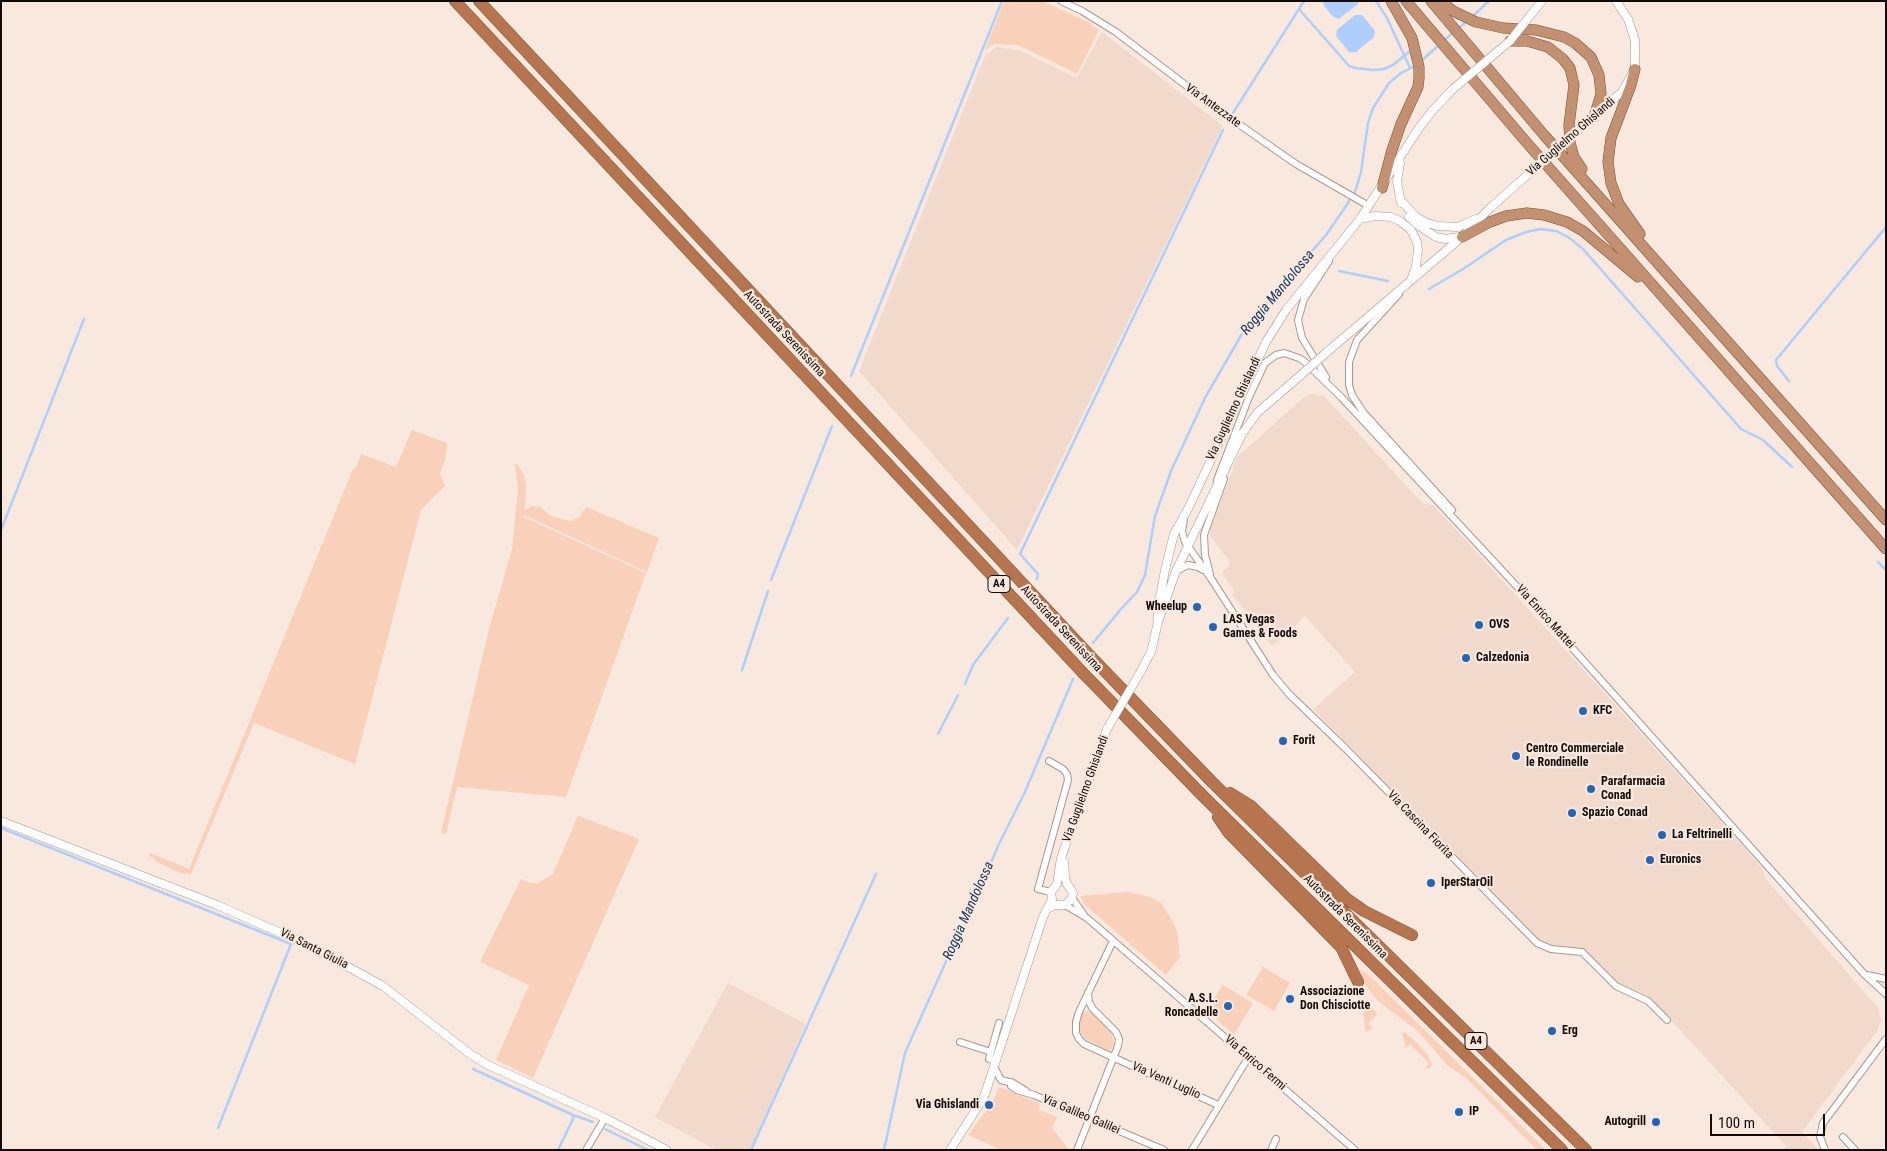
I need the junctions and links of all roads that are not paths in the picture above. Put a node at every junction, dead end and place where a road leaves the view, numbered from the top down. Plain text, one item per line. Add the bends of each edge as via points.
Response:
1 (455, 1) edge
2 (479, 1) edge
3 (1060, 1) edge
4 (1391, 1) edge
5 (1406, 1) edge
6 (1430, 1) edge
7 (1441, 1) edge
8 (1542, 1) edge
9 (1616, 1) edge
10 (1510, 41) junction
11 (1635, 69) junction
12 (1594, 117) junction
13 (1405, 150) junction
14 (1382, 188) junction
15 (1600, 197) junction
16 (1400, 199) junction
17 (1369, 206) junction
18 (1491, 207) junction
19 (1360, 219) junction
20 (1462, 237) junction
21 (1337, 247) junction
22 (1408, 284) junction
23 (1680, 287) junction
24 (1666, 300) junction
25 (1341, 397) junction
26 (1236, 445) junction
27 (1216, 486) junction
28 (1188, 509) junction
29 (1886, 520) edge
30 (1182, 531) junction
31 (1194, 533) junction
32 (1189, 548) junction
33 (1886, 548) edge
34 (1176, 571) junction
35 (1212, 580) junction
36 (1523, 593) junction
37 (1158, 622) junction
38 (1049, 761) dead end
39 (1212, 782) junction
40 (1202, 795) junction
41 (1, 822) edge
42 (1065, 847) junction
43 (1057, 884) junction
44 (1067, 884) junction
45 (1052, 895) junction
46 (1072, 898) junction
47 (1062, 905) junction
48 (1046, 910) junction
49 (1087, 918) junction
50 (1412, 935) dead end
51 (1113, 941) junction
52 (1865, 975) junction
53 (1886, 979) edge
54 (1358, 982) dead end
55 (1088, 992) junction
56 (1886, 994) edge
57 (1093, 1009) junction
58 (1079, 1012) junction
59 (1667, 1020) dead end
60 (999, 1023) dead end
61 (1886, 1039) edge
62 (960, 1042) dead end
63 (991, 1052) junction
64 (1113, 1057) junction
65 (1248, 1058) junction
66 (995, 1064) junction
67 (1218, 1104) junction
68 (605, 1118) junction
69 (1090, 1118) junction
70 (1843, 1137) dead end
71 (1276, 1139) dead end
72 (1153, 1148) edge
73 (586, 1150) edge
74 (667, 1150) edge
75 (950, 1150) edge
76 (1077, 1150) edge
77 (1164, 1150) edge
78 (1192, 1150) edge
79 (1271, 1150) edge
80 (1355, 1150) edge
81 (1562, 1150) edge
82 (1586, 1150) edge
83 (1825, 1150) edge
84 (1854, 1150) edge

1 - 40 highway, Autostrada Serenissima / A4 via 1071,660
2 - 39 highway, Autostrada Serenissima / A4 via 1088,654
3 - 17 street, Via Antezzate via 1116,32 1296,164
4 - 14 highway via 1412,38 1419,68 1418,87 1401,124
5 - 24 highway
6 - 15 highway
7 - 12 highway via 1476,22 1536,30 1575,43 1591,57 1599,75 1601,94
8 - 10 street, Via Guglielmo Ghislandi, bridge
9 - 11 street, Via Guglielmo Ghislandi via 1628,19 1635,40
10 - 13 street, Via Guglielmo Ghislandi, bridge via 1453,89 1433,110
10 - 15 highway via 1527,40 1548,47 1570,68 1574,85 1570,143 1574,157
11 - 12 street, Via Guglielmo Ghislandi via 1622,92
11 - 23 highway via 1611,138 1608,162 1611,183 1619,204
12 - 18 street, Via Guglielmo Ghislandi, bridge
13 - 14 street, Via Guglielmo Ghislandi
13 - 16 street, Via Guglielmo Ghislandi via 1398,171
14 - 17 street, Via Guglielmo Ghislandi
15 - 23 highway
16 - 18 street, Via Guglielmo Ghislandi via 1426,224 1448,228 1468,224
16 - 20 street, Via Guglielmo Ghislandi via 1411,220 1428,233 1445,239
17 - 19 street, Via Guglielmo Ghislandi
18 - 20 street, Via Guglielmo Ghislandi
19 - 21 street, Via Guglielmo Ghislandi
19 - 22 street via 1375,216 1392,218 1411,230 1418,250 1416,266
20 - 22 street, Via Guglielmo Ghislandi
20 - 24 highway via 1506,216 1534,213 1555,218 1583,231
21 - 25 street via 1304,300 1298,320 1299,332 1308,350
21 - 28 street, Via Guglielmo Ghislandi via 1286,310 1266,342
22 - 26 street, Via Guglielmo Ghislandi, bridge via 1257,413
22 - 36 street via 1356,340 1348,370 1352,395 1363,412
23 - 29 highway
24 - 33 highway
25 - 27 street via 1299,358 1284,354 1269,359 1249,397
25 - 36 street, Via Enrico Mattei
26 - 27 street, Via Guglielmo Ghislandi
26 - 35 street via 1204,535 1205,555
27 - 31 street, Via Guglielmo Ghislandi
28 - 30 street
28 - 37 street, Via Guglielmo Ghislandi via 1178,523 1169,551
30 - 31 street
30 - 32 street
31 - 32 street, Via Guglielmo Ghislandi
32 - 34 street, Via Guglielmo Ghislandi
32 - 35 street
34 - 35 street via 1191,565
34 - 37 street, Via Guglielmo Ghislandi
35 - 59 street, Via Cascina Fiorita via 1268,668 1289,694 1533,939 1551,949 1582,952 1610,982 1648,1001
36 - 52 street, Via Enrico Mattei
37 - 42 street, Via Guglielmo Ghislandi, bridge via 1151,652 1107,729
38 - 45 street, Via Guglielmo Ghislandi via 1063,769 1068,780 1038,889
39 - 50 highway via 1251,806 1347,899
39 - 82 highway, Autostrada Serenissima / A4
40 - 54 highway via 1229,833 1341,947
40 - 81 highway, Autostrada Serenissima / A4
41 - 68 street, Via Santa Giulia via 217,905 308,944 383,986 482,1062
42 - 43 street, Via Guglielmo Ghislandi
42 - 44 street, Via Guglielmo Ghislandi
43 - 44 street
43 - 45 street, Via Guglielmo Ghislandi
44 - 46 street, Via Guglielmo Ghislandi via 1073,892
45 - 47 street, Via Guglielmo Ghislandi
45 - 48 street, Via Guglielmo Ghislandi
46 - 47 street
46 - 49 street, Via Enrico Fermi
47 - 48 street
47 - 49 street, Via Enrico Fermi
48 - 66 street, Via Guglielmo Ghislandi
49 - 51 street, Via Enrico Fermi
51 - 55 street
51 - 65 street, Via Enrico Fermi
52 - 53 street
52 - 56 street, Via Enrico Mattei
55 - 57 street
55 - 58 street
57 - 58 street
57 - 64 street via 1119,1039
58 - 64 street, Via Venti Luglio via 1076,1022 1079,1039
60 - 63 street
61 - 83 street via 1823,1123 1820,1137
62 - 63 street
63 - 66 street via 988,1059
64 - 67 street, Via Venti Luglio
64 - 69 street
65 - 67 street
65 - 80 street, Via Enrico Fermi
66 - 69 street, Via Galileo Galilei via 1001,1080 1011,1082 1014,1088
66 - 75 street, Via Guglielmo Ghislandi via 984,1097
67 - 78 street
68 - 73 street
68 - 74 street, Via Santa Giulia
69 - 72 street, Via Galileo Galilei
69 - 76 street
70 - 84 street
71 - 79 street
72 - 77 street, Via Galileo Galilei

